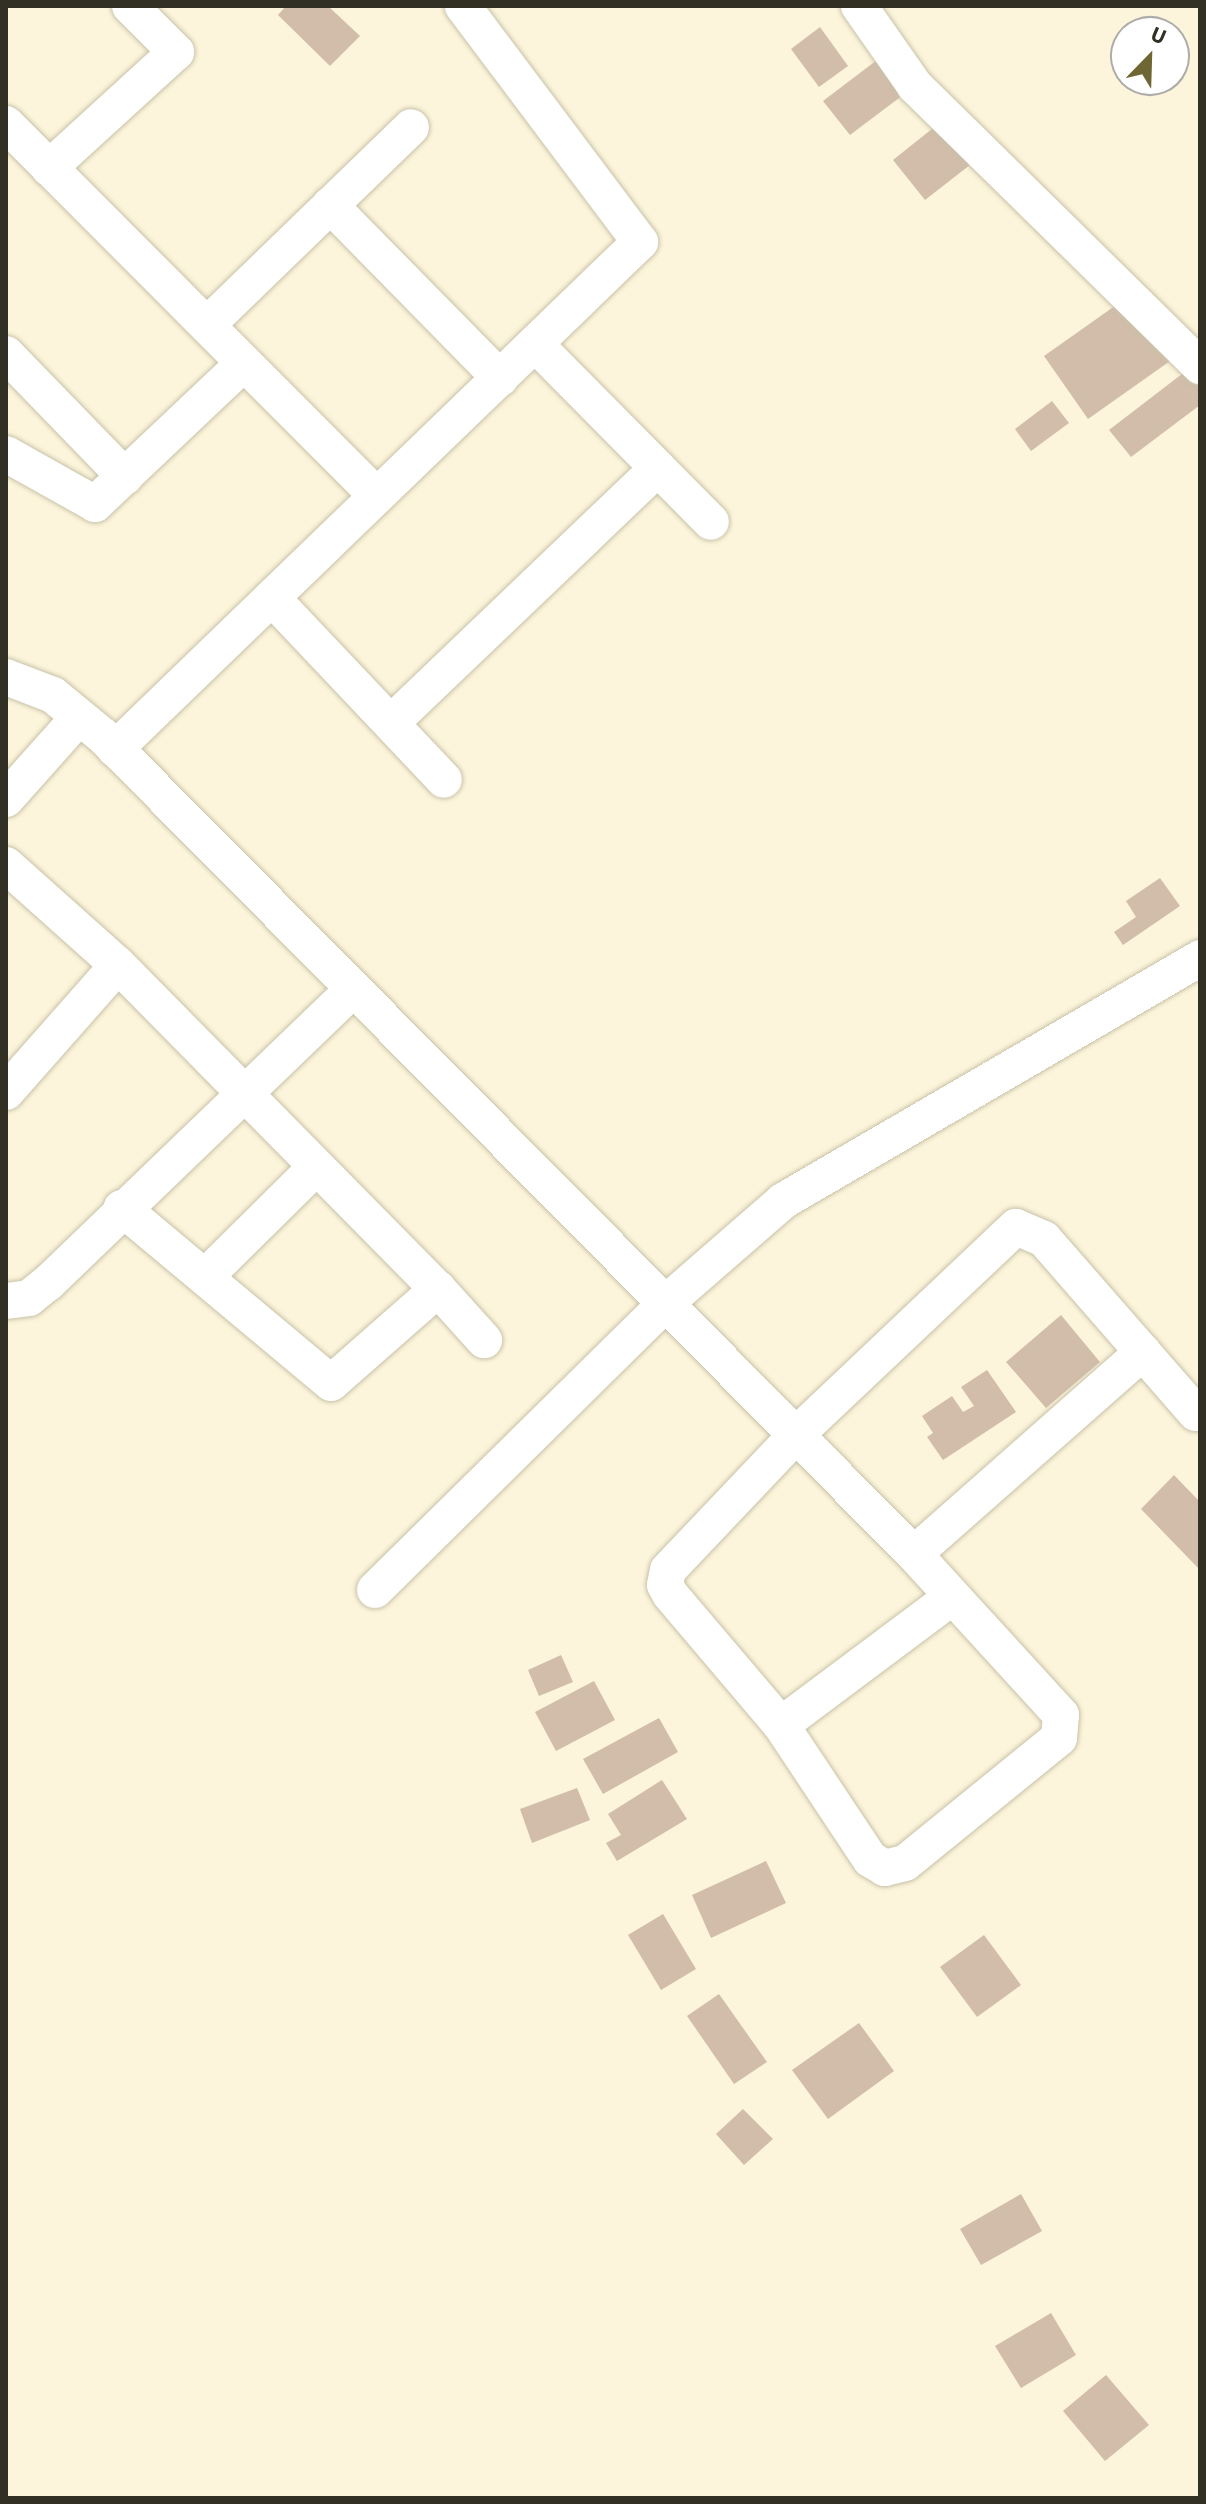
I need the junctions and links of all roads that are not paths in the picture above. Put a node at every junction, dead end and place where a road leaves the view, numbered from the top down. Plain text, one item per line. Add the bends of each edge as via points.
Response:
1 (130, 6) edge
2 (463, 6) edge
3 (859, 6) edge
4 (411, 127) dead end
5 (23, 152) edge
6 (330, 205) junction
7 (207, 325) junction
8 (535, 344) junction
9 (6, 354) edge
10 (244, 363) junction
11 (1200, 366) edge
12 (500, 378) junction
13 (6, 454) edge
14 (658, 468) junction
15 (125, 477) junction
16 (377, 496) junction
17 (711, 522) dead end
18 (272, 598) junction
19 (6, 677) edge
20 (79, 717) junction
21 (391, 723) junction
22 (115, 749) junction
23 (444, 780) dead end
24 (6, 799) edge
25 (6, 865) edge
26 (1200, 958) edge
27 (118, 965) junction
28 (353, 989) junction
29 (243, 1090) junction
30 (6, 1092) edge
31 (314, 1169) junction
32 (122, 1208) junction
33 (205, 1277) junction
34 (438, 1289) junction
35 (6, 1301) edge
36 (667, 1302) junction
37 (484, 1340) dead end
38 (1143, 1352) junction
39 (1196, 1413) dead end
40 (798, 1433) junction
41 (914, 1554) junction
42 (375, 1590) dead end
43 (952, 1597) junction
44 (781, 1725) junction

1 - 5 street via 176,52
2 - 8 street via 640,242
3 - 11 street via 915,86
4 - 6 street
5 - 7 street
6 - 7 street
6 - 12 street
7 - 10 street
8 - 12 street
8 - 14 street
9 - 15 street
10 - 15 street
10 - 16 street
12 - 16 street
13 - 15 street via 95,504
14 - 17 street
14 - 21 street
16 - 18 street
18 - 21 street
18 - 22 street
19 - 20 street via 53,695
20 - 22 street
20 - 24 street
21 - 23 street
22 - 28 street
25 - 27 street
26 - 36 street via 813,1180
27 - 29 street
27 - 30 street
28 - 29 street
28 - 36 street
29 - 31 street
29 - 32 street
31 - 33 street
31 - 34 street
32 - 33 street
32 - 35 street via 29,1298
33 - 34 street via 331,1383
34 - 37 street
36 - 40 street
36 - 42 street
38 - 39 street
38 - 40 street via 1044,1239 1016,1227
38 - 41 street
40 - 41 street
40 - 44 street via 671,1566 665,1585
41 - 43 street
43 - 44 street
43 - 44 street via 1061,1715 1062,1731 905,1863 885,1868 870,1859

